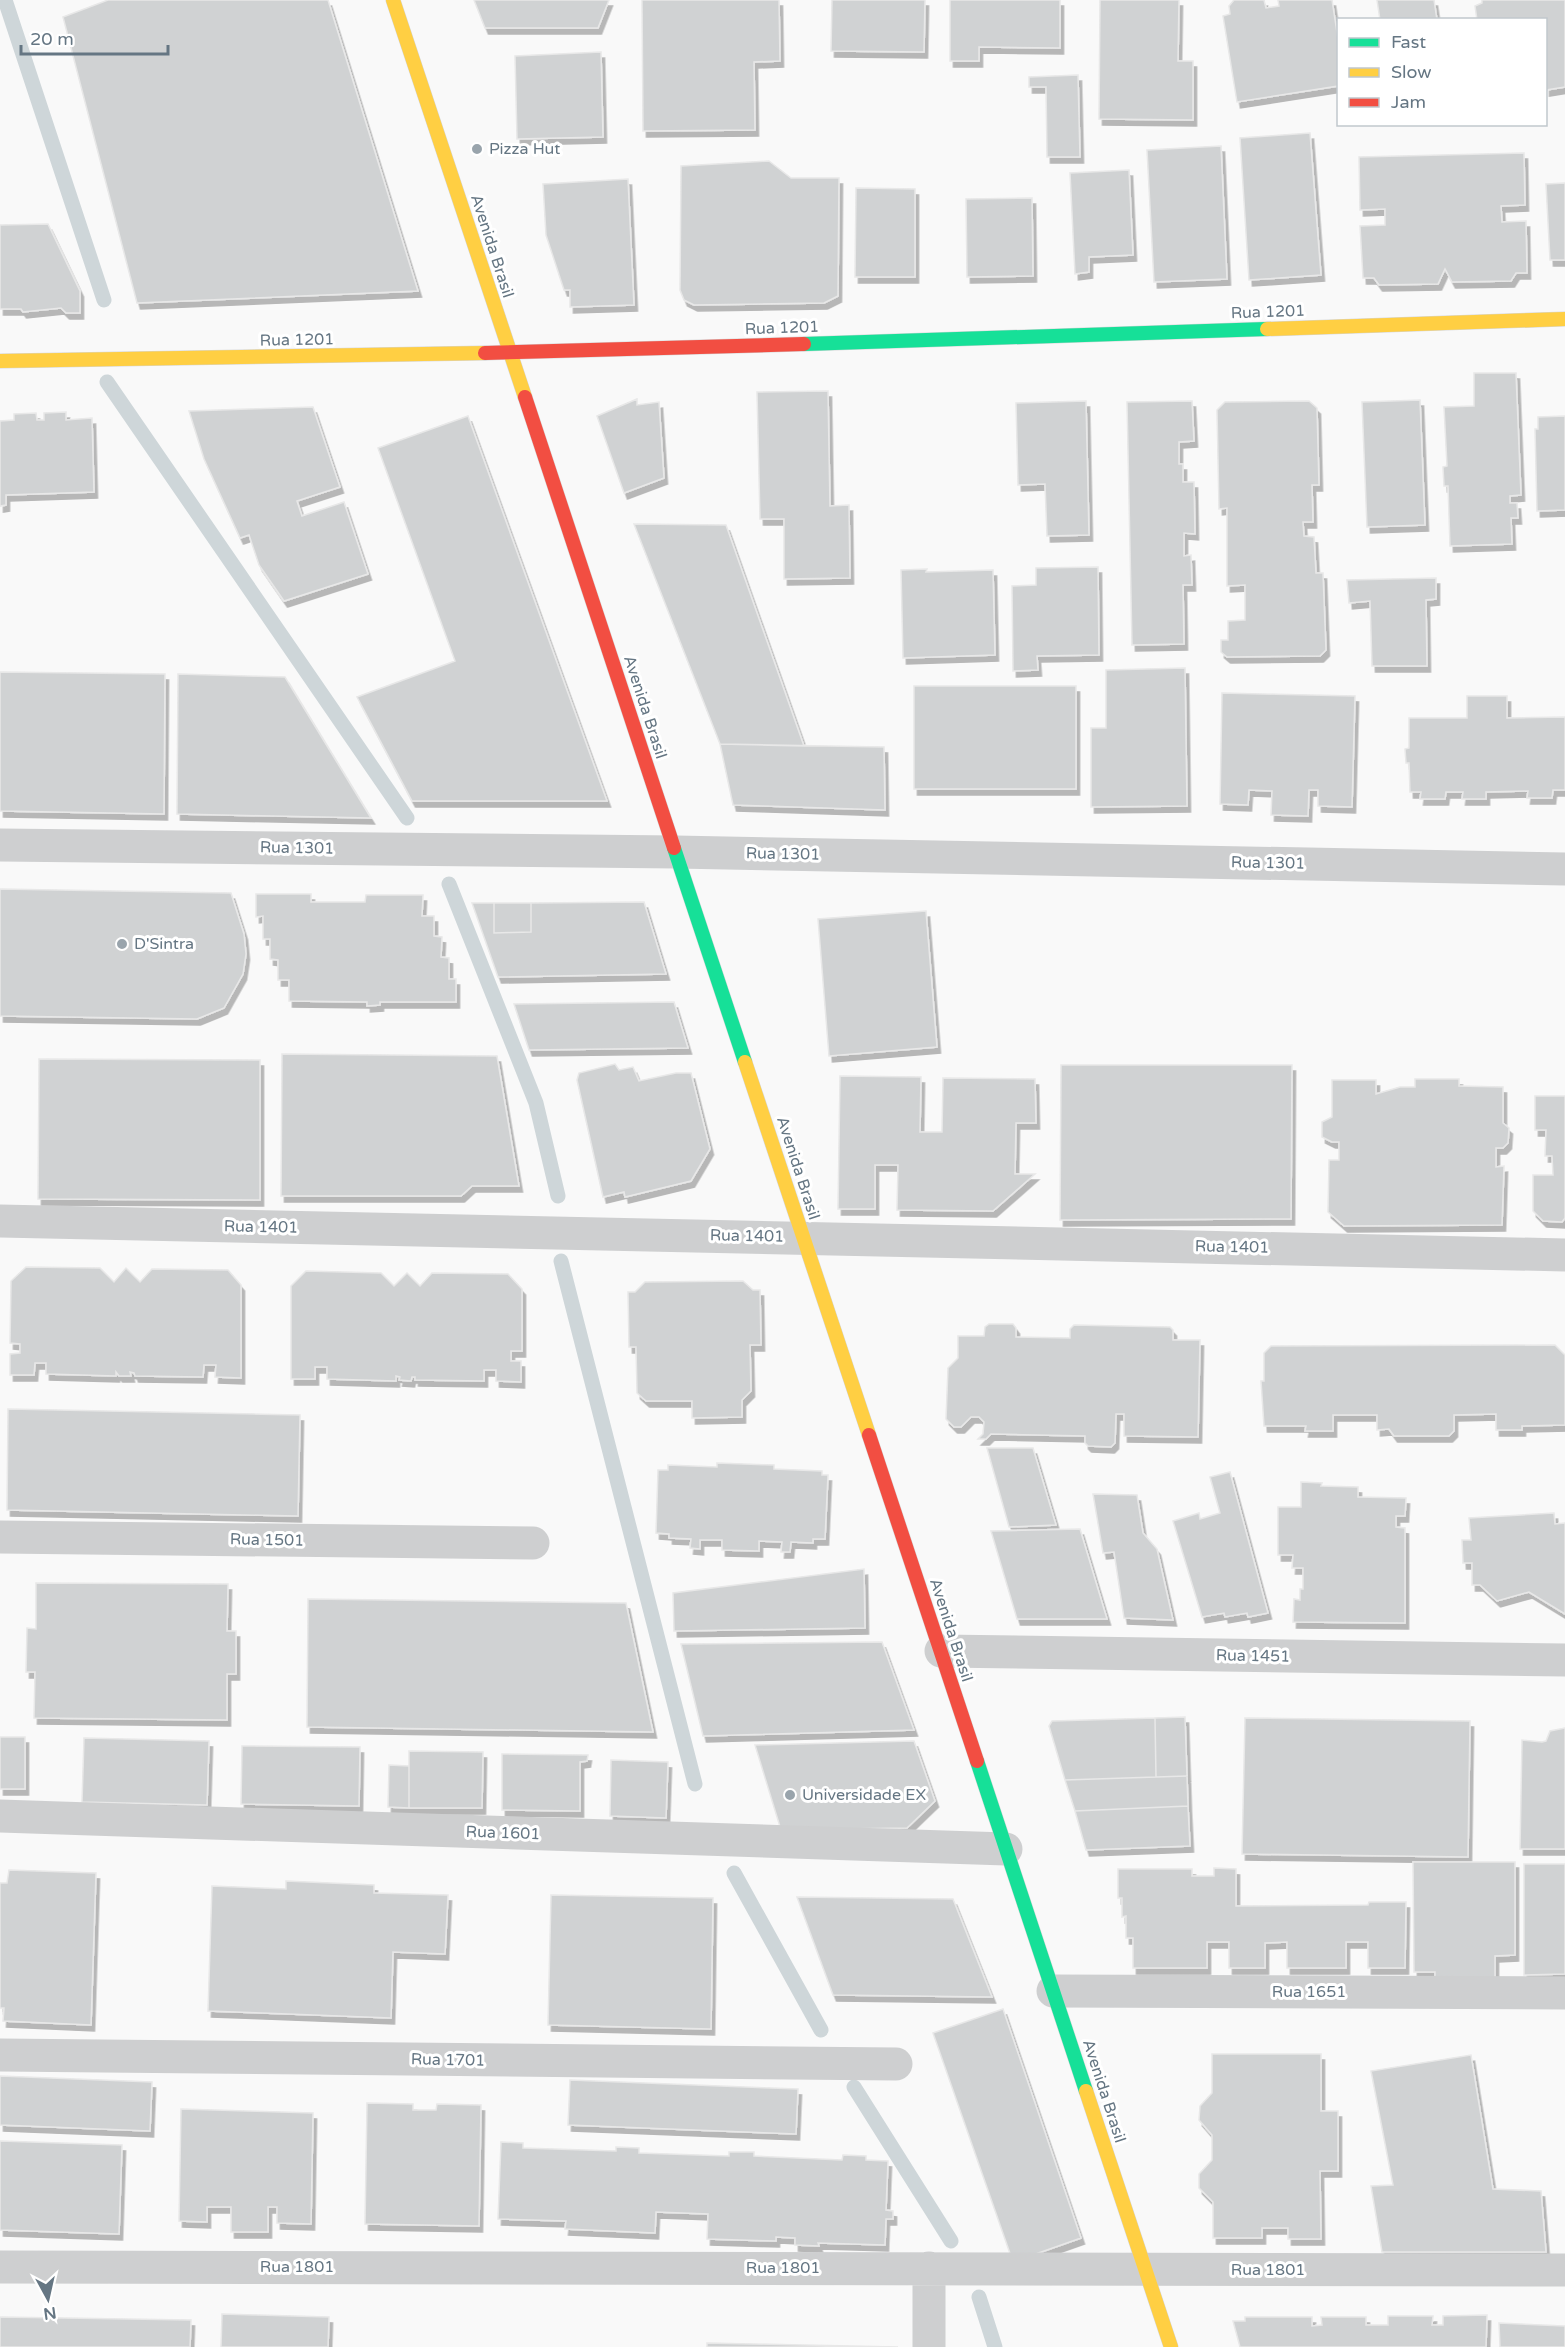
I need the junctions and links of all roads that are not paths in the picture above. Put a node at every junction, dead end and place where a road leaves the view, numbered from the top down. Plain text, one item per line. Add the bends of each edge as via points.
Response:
1 (393, 0) edge
2 (1565, 319) edge
3 (510, 353) junction
4 (0, 361) edge
5 (0, 845) edge
6 (676, 852) junction
7 (1565, 869) edge
8 (0, 1221) edge
9 (804, 1238) junction
10 (1565, 1255) edge
11 (0, 1537) edge
12 (533, 1543) dead end
13 (941, 1652) junction
14 (1565, 1660) edge
15 (0, 1816) edge
16 (1006, 1849) junction
17 (1053, 1991) junction
18 (1565, 1993) edge
19 (0, 2055) edge
20 (896, 2064) dead end
21 (0, 2267) edge
22 (929, 2268) junction
23 (1146, 2270) junction
24 (1565, 2270) edge
25 (929, 2347) edge
26 (1171, 2347) edge

1 - 3 main road, Avenida Brasil
2 - 3 main road, Rua 1201
3 - 4 main road, Rua 1201
3 - 6 main road, Avenida Brasil
5 - 6 street, Rua 1301
6 - 7 street, Rua 1301
6 - 9 main road, Avenida Brasil
8 - 9 street, Rua 1401
9 - 10 street, Rua 1401
9 - 13 main road, Avenida Brasil
11 - 12 street, Rua 1501
13 - 14 street, Rua 1451
13 - 16 main road, Avenida Brasil
15 - 16 street, Rua 1601
16 - 17 main road, Avenida Brasil
17 - 18 street, Rua 1651
17 - 23 main road, Avenida Brasil
19 - 20 street, Rua 1701
21 - 22 street, Rua 1801
22 - 23 street, Rua 1801
22 - 25 street
23 - 24 street, Rua 1801
23 - 26 main road, Avenida Brasil

